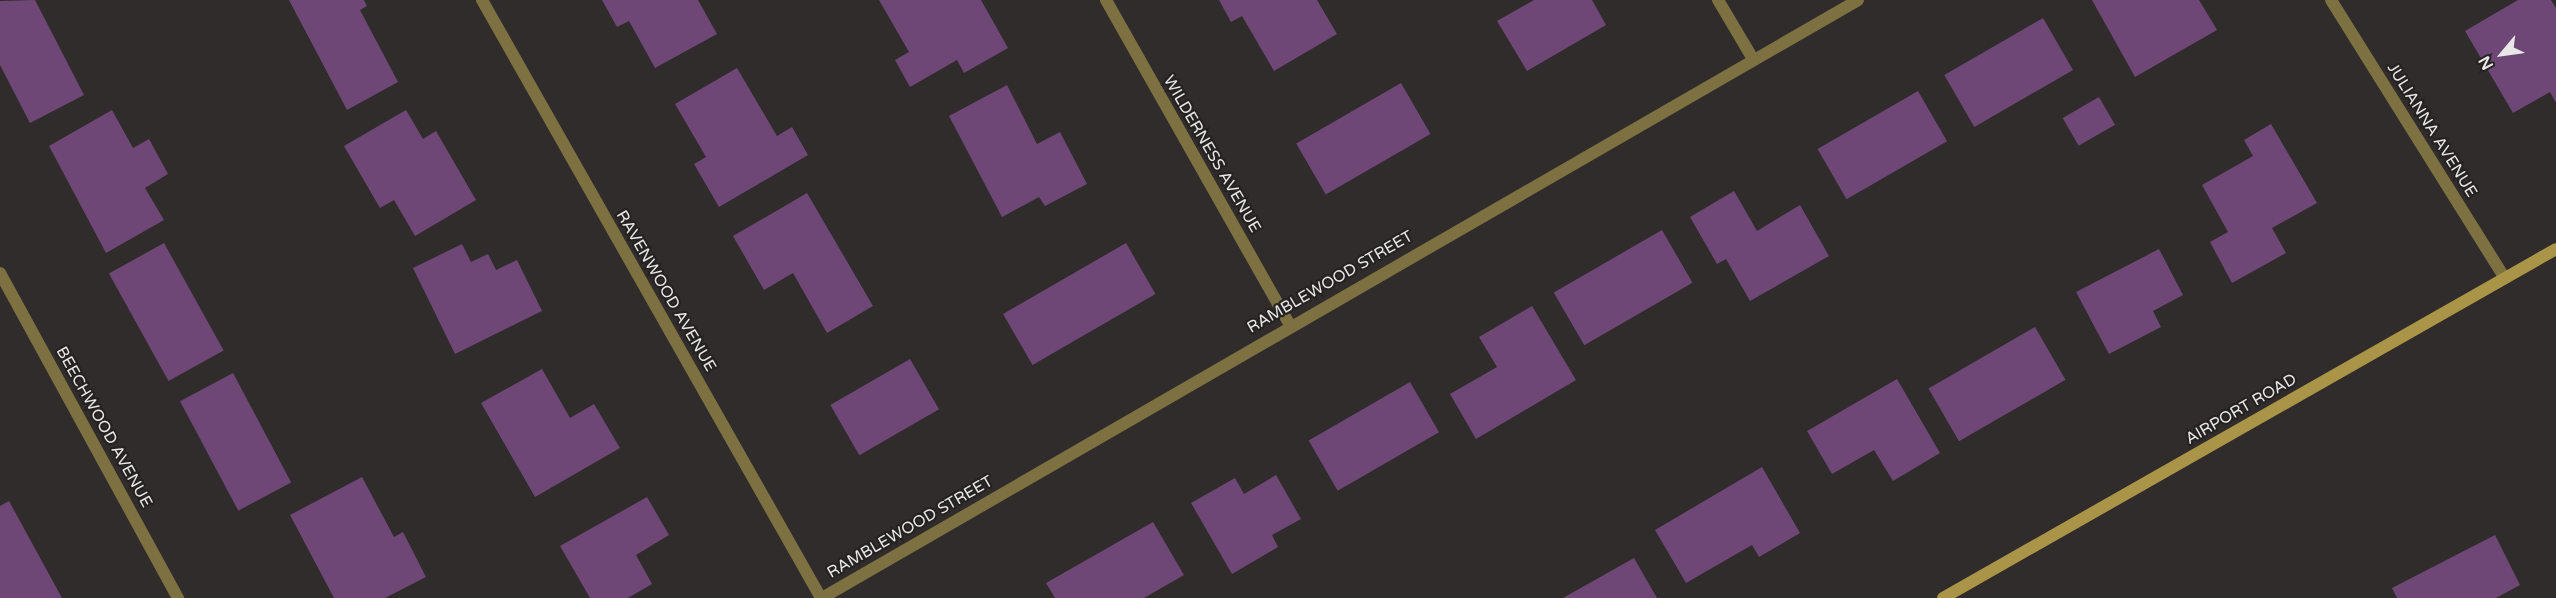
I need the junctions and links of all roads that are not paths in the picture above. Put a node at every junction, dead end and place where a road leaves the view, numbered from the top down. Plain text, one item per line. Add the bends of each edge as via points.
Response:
1 (482, 0) edge
2 (1106, 0) edge
3 (1718, 0) edge
4 (1858, 0) edge
5 (2331, 0) edge
6 (1753, 59) junction
7 (2556, 249) edge
8 (0, 273) edge
9 (2505, 278) junction
10 (1289, 323) junction
11 (178, 598) edge
12 (822, 598) edge
13 (1943, 598) edge

1 - 12 street, RAVENWOOD AVENUE
2 - 10 street, WILDERNESS AVENUE
3 - 6 street
4 - 6 street, RAMBLEWOOD STREET
5 - 9 street, JULIANNA AVENUE
6 - 10 street, RAMBLEWOOD STREET
7 - 9 main road, AIRPORT ROAD
8 - 11 street, BEECHWOOD AVENUE
9 - 13 main road, AIRPORT ROAD
10 - 12 street, RAMBLEWOOD STREET

